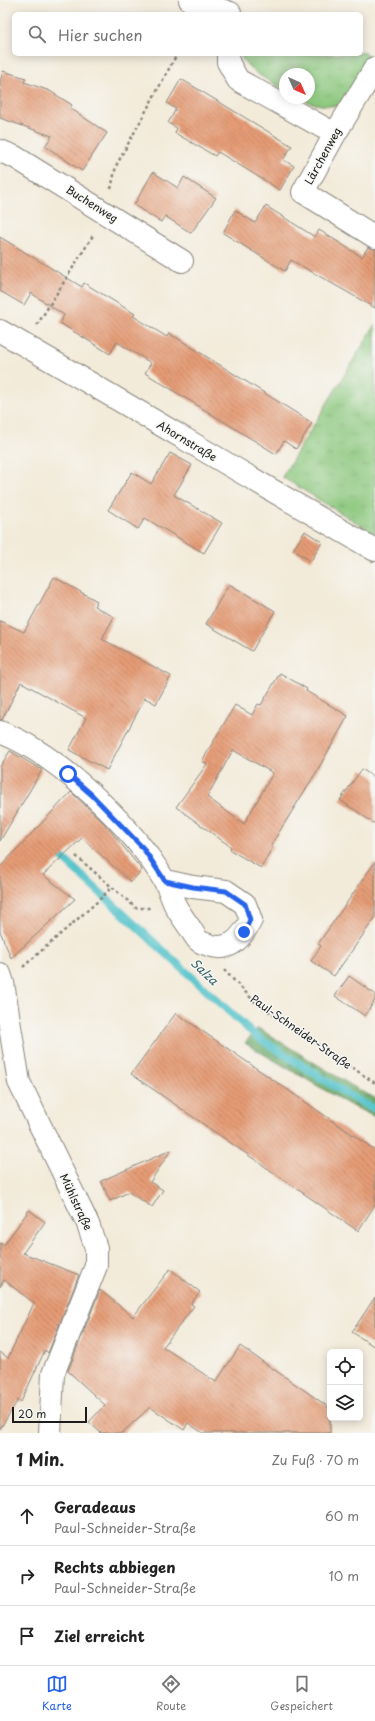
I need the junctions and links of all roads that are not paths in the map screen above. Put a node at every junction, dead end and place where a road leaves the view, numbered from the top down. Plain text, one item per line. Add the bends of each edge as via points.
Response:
1 (190, 0) edge
2 (230, 9) edge
3 (228, 56) edge
4 (375, 68) edge
5 (335, 134) junction
6 (0, 151) edge
7 (375, 237) edge
8 (182, 261) dead end
9 (0, 331) edge
10 (375, 550) edge
11 (0, 732) edge
12 (165, 881) junction
13 (2, 979) edge
14 (6, 1047) edge
15 (50, 1433) edge

1 - 2 street
3 - 5 street via 228,62 238,80
4 - 5 street, Lärchenweg
5 - 7 street, Lärchenweg via 303,192
6 - 8 street, Buchenweg via 22,161
9 - 10 street, Ahornstraße
11 - 12 street via 12,736 45,756 92,795 143,848
12 - 12 street via 226,891 245,904 250,920 244,932 232,945 215,947 199,941 176,907
13 - 14 street, Mühlstraße
14 - 15 street, Mühlstraße via 19,1082 88,1224 96,1248 96,1266 53,1374

